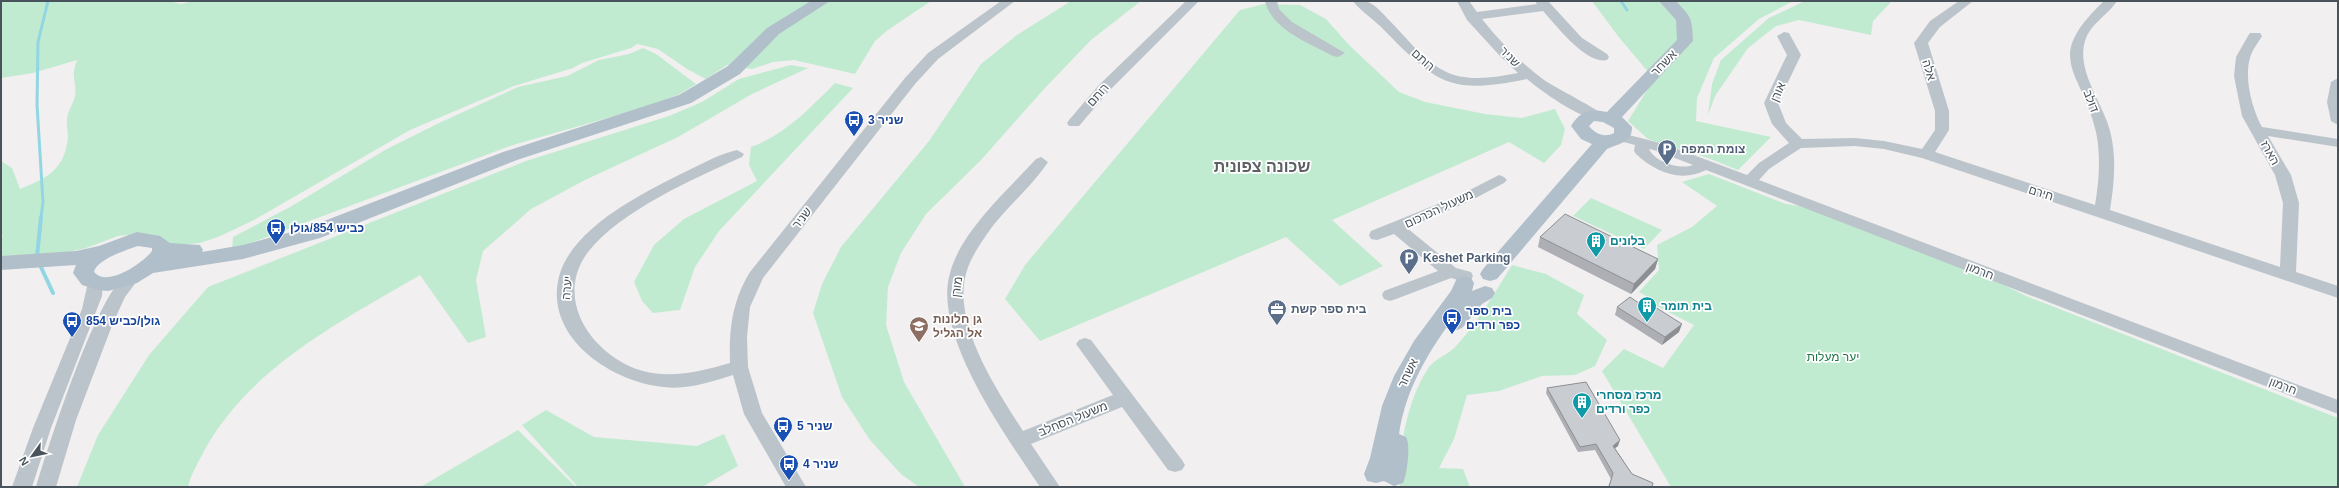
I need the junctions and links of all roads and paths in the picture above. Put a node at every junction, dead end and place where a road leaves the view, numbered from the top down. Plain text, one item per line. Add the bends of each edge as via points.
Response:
1 (822, 1) edge
2 (1009, 1) edge
3 (1193, 1) edge
4 (1271, 1) edge
5 (1359, 1) edge
6 (1463, 1) edge
7 (1667, 1) edge
8 (1967, 1) edge
9 (2112, 1) edge
10 (1544, 4) edge
11 (1472, 17) junction
12 (1784, 36) dead end
13 (2255, 36) dead end
14 (1338, 53) dead end
15 (1602, 57) dead end
16 (1528, 75) junction
17 (2338, 82) edge
18 (2338, 121) edge
19 (1074, 123) dead end
20 (1595, 123) junction
21 (2257, 130) junction
22 (1616, 139) junction
23 (2338, 143) edge
24 (1798, 144) junction
25 (737, 154) dead end
26 (1926, 154) junction
27 (1040, 162) dead end
28 (1499, 180) dead end
29 (1748, 182) junction
30 (418, 192) junction
31 (2102, 213) junction
32 (1397, 228) junction
33 (1377, 235) dead end
34 (162, 248) junction
35 (99, 253) junction
36 (1, 263) edge
37 (150, 267) junction
38 (1, 268) edge
39 (2288, 274) junction
40 (90, 277) junction
41 (132, 277) junction
42 (1472, 278) junction
43 (2338, 292) edge
44 (1390, 295) dead end
45 (1085, 344) dead end
46 (739, 367) junction
47 (1125, 398) junction
48 (2338, 407) edge
49 (1021, 440) junction
50 (1175, 465) dead end
51 (1385, 481) edge
52 (22, 487) edge
53 (46, 487) edge
54 (796, 487) edge
55 (1050, 487) edge

1 - 30 main road via 773,31 734,70 685,99 510,156
2 - 46 street, שניר via 933,56 910,81 756,276 742,307 738,337
3 - 19 street, רותם via 1104,88
4 - 14 street via 1272,11 1282,20
5 - 16 street, רותם via 1375,13 1435,72 1471,82 1492,82
6 - 11 street, שניר
7 - 20 main road, אשחר via 1684,19 1685,41
8 - 26 street, אלה via 1935,24 1921,43 1942,111 1942,130
9 - 31 street, דולב via 2085,29 2078,41 2077,52 2081,74 2103,131 2106,186
10 - 11 street
10 - 15 street via 1577,40
11 - 16 street, שניר
12 - 24 street, אורן via 1794,55 1771,103 1779,124
13 - 21 street, הארז via 2243,57 2241,76 2249,116
16 - 20 street, שניר
17 - 18 street via 2333,95 2333,108
20 - 22 main road
20 - 22 main road via 1623,127 1624,131
20 - 42 main road, אשחר via 1571,165
21 - 23 street
21 - 39 street, הארז via 2283,175 2291,203
22 - 29 street, חרמון via 1643,143
22 - 42 main road, אשחר via 1601,145
24 - 26 street, חירם via 1862,143
24 - 29 street via 1764,166
25 - 46 street, יערה via 628,209 604,228 581,249 567,275 564,300 569,320 586,343 609,363 635,376 666,381 709,376
26 - 31 street, חירם
27 - 49 street, מורן via 984,229 964,258 956,279 955,303 962,335 976,367
28 - 32 street, משעול הכרכום
29 - 48 street, חרמון
30 - 34 main road via 239,241 181,251
30 - 37 main road via 351,219 276,244 244,252
31 - 39 street, חירם
32 - 33 street, משעול הכרכום
32 - 42 street
34 - 35 main road via 157,241 137,239 117,244
34 - 37 main road via 158,260
35 - 36 main road via 76,258
35 - 40 main road via 90,261
37 - 41 main road
38 - 40 main road via 56,269
39 - 43 street, חירם
40 - 41 main road via 116,282
40 - 52 street via 90,309 42,428
41 - 53 street via 123,286 110,308 66,420
42 - 44 street
42 - 51 main road, אשחר via 1468,305 1432,352 1418,377 1405,410 1394,462
45 - 47 street, משעול הסחלב
46 - 54 street, שניר via 753,414
47 - 49 street, משעול הסחלב
47 - 50 street, משעול הסחלב
49 - 55 street, מורן

